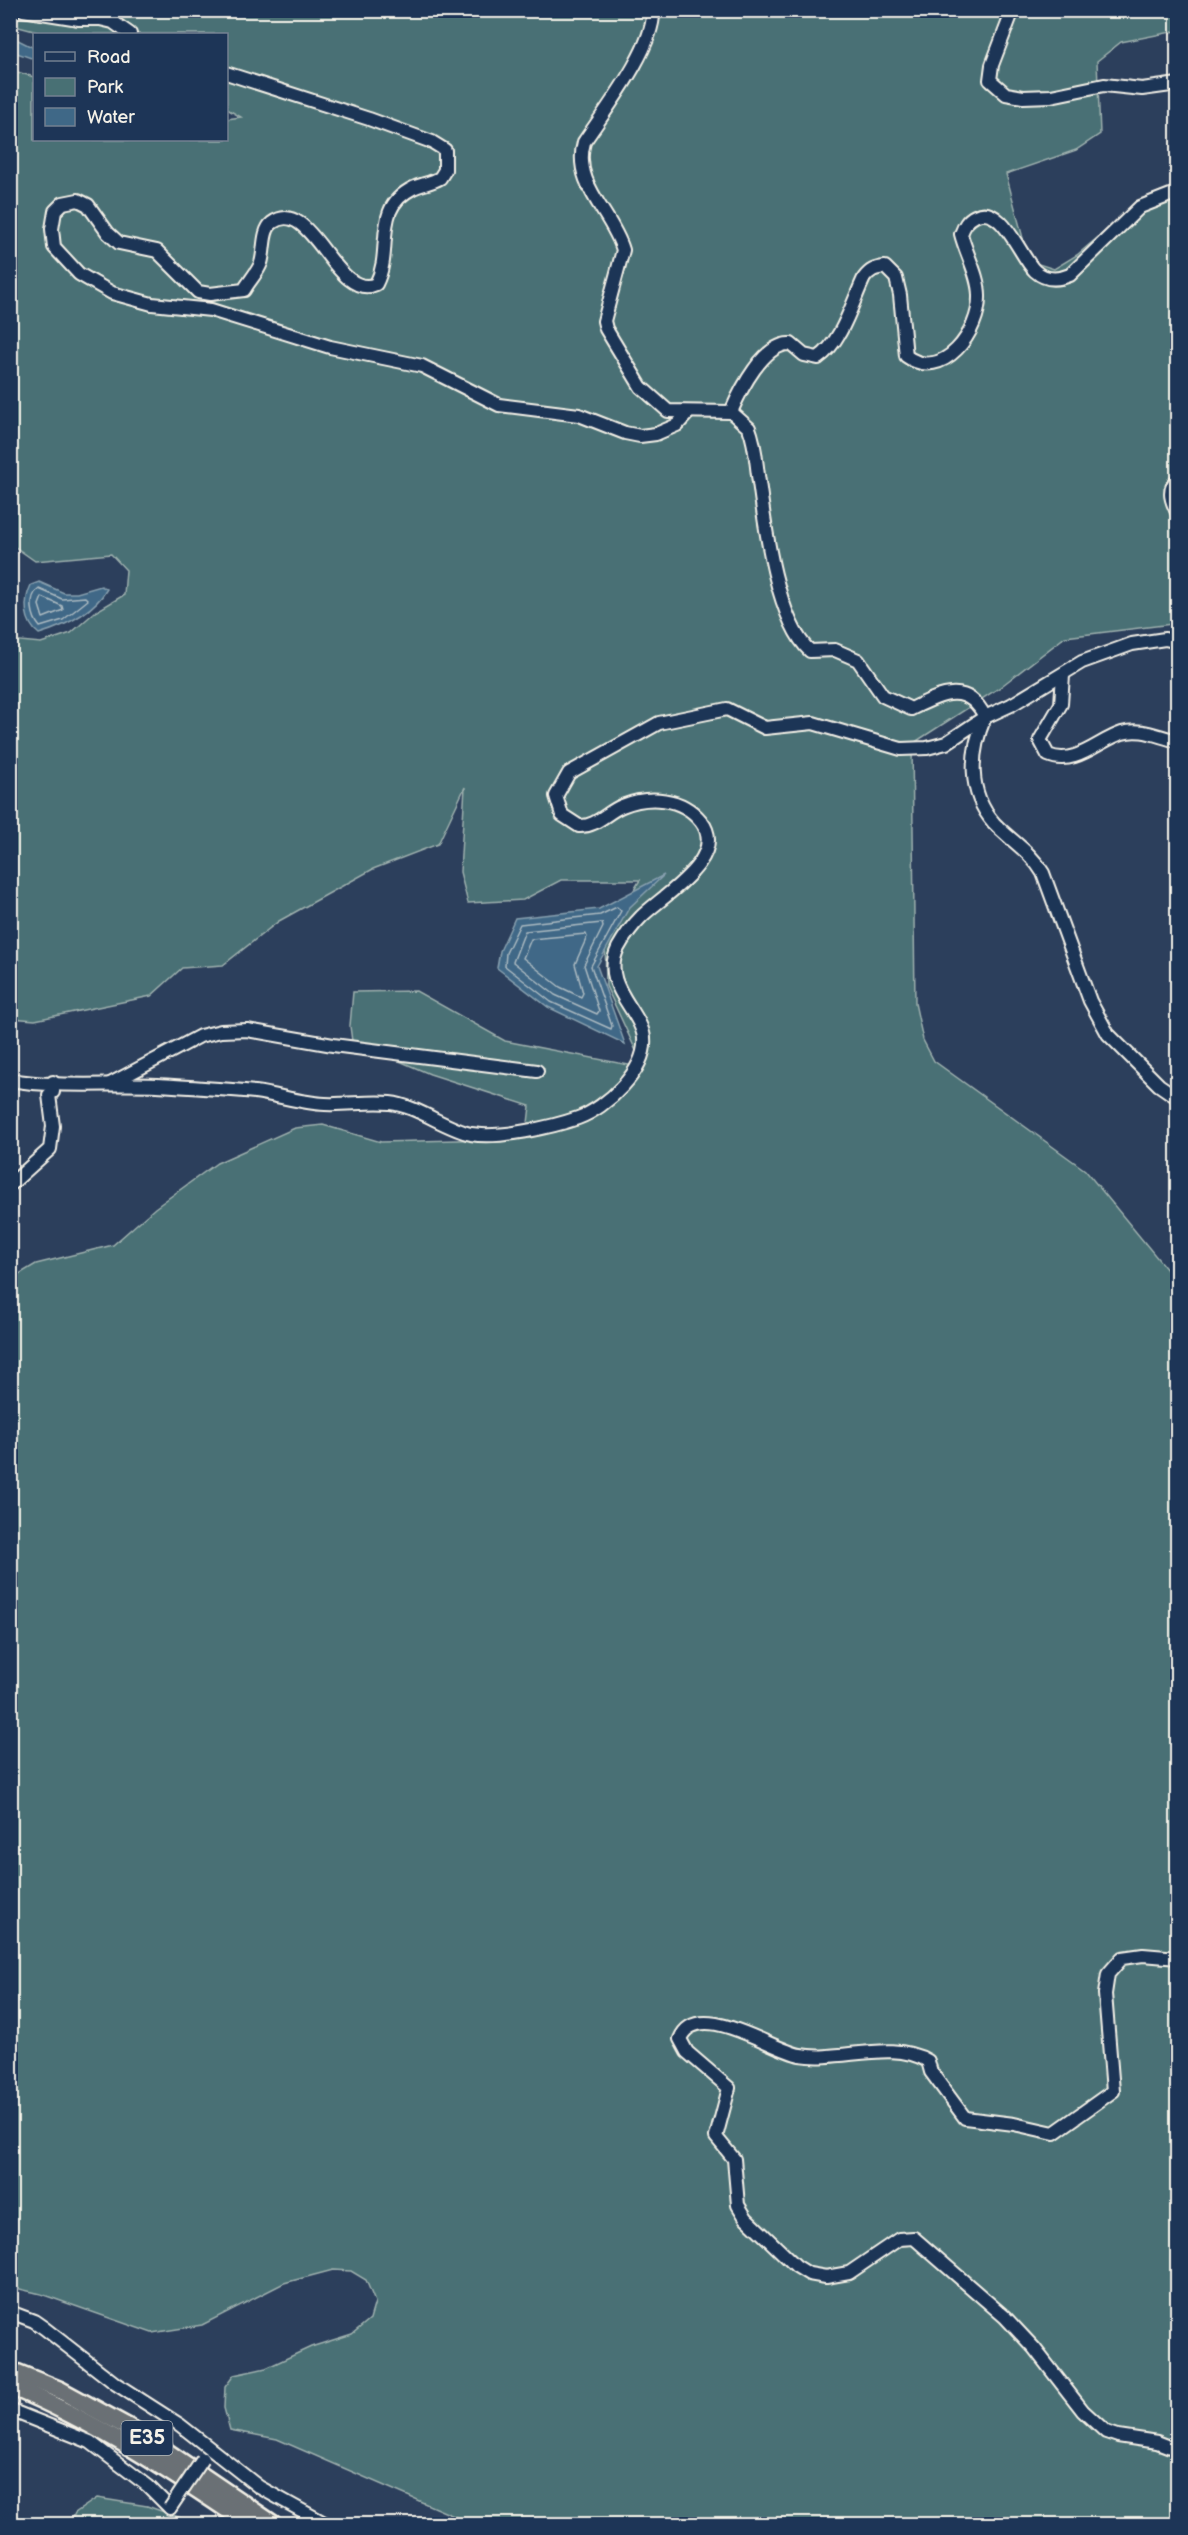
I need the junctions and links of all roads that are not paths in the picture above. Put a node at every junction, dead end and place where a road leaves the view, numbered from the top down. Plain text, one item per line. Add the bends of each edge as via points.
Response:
1 (23, 10) edge
2 (653, 10) edge
3 (1013, 10) edge
4 (129, 33) edge
5 (228, 74) edge
6 (1178, 84) edge
7 (1178, 192) edge
8 (731, 412) junction
9 (688, 413) junction
10 (1178, 480) edge
11 (1178, 514) edge
12 (1178, 642) edge
13 (1063, 675) junction
14 (985, 717) junction
15 (1178, 741) edge
16 (537, 1071) dead end
17 (10, 1080) edge
18 (53, 1082) junction
19 (109, 1084) junction
20 (1178, 1098) edge
21 (10, 1185) edge
22 (1178, 1958) edge
23 (10, 2313) edge
24 (10, 2370) edge
25 (10, 2386) edge
26 (10, 2410) edge
27 (1178, 2450) edge
28 (206, 2454) junction
29 (249, 2524) edge
30 (273, 2524) edge
31 (326, 2524) edge

1 - 4 street via 100,19 113,22
2 - 9 street via 654,23 647,42 584,142 580,155 585,180 623,250 604,315 606,329 641,387 657,404 668,411
3 - 6 street via 992,65 990,81 1006,94 1051,96 1104,85 1142,88
5 - 9 street via 380,123 444,150 445,170 440,178 413,188 387,211 387,246 376,284 364,288 352,283 311,232 286,219 272,223 266,231 261,265 244,290 198,292 157,251 118,243 88,205 78,200 63,203 55,211 52,229 54,247 79,274 112,293 152,304 211,310 330,347 422,366 499,405 579,416 640,436 677,425
7 - 8 street via 1140,207 1070,275 1059,279 1045,278 1036,272 1001,223 991,215 978,214 969,219 962,234 980,295 978,311 956,351 947,358 922,364 906,356 896,278 885,267 877,267 864,278 825,354 818,358 804,355 790,344 777,346 740,390
8 - 9 street
8 - 14 street via 745,422 752,435 780,596 800,642 810,651 835,650 858,660 883,696 911,709 936,696 958,692 978,702
10 - 11 street via 1172,484 1170,497
12 - 13 street via 1165,639 1132,644 1082,662
13 - 14 street
13 - 15 street via 1061,704 1040,740 1053,758 1083,754 1122,733 1142,730
14 - 19 street via 945,743 901,749 813,723 765,728 727,710 659,723 569,773 556,796 562,815 579,826 593,824 620,806 666,800 688,808 701,821 708,841 701,859 682,884 640,918 619,947 613,963 618,988 644,1036 643,1051 624,1087 580,1118 507,1133 472,1134 392,1103 323,1104 255,1092
14 - 20 street via 975,741 973,779 981,805 994,823 1033,856 1043,873 1090,1001 1108,1034 1159,1085
16 - 19 street via 247,1030 200,1036
17 - 18 street
18 - 19 street
18 - 21 street via 49,1095 50,1149
22 - 27 street via 1122,1958 1108,1974 1113,2091 1054,2133 965,2118 931,2072 928,2061 910,2054 800,2055 736,2028 711,2022 691,2025 680,2039 687,2052 729,2088 716,2137 734,2159 738,2205 762,2236 796,2266 809,2274 826,2277 849,2273 899,2239 914,2238 1005,2317 1083,2411 1106,2432
23 - 28 street via 34,2320 116,2384 180,2425
24 - 30 highway, E35 via 69,2394 139,2433
25 - 29 highway, E35 via 131,2446
26 - 28 street, bridge via 90,2442 170,2508
28 - 31 street

